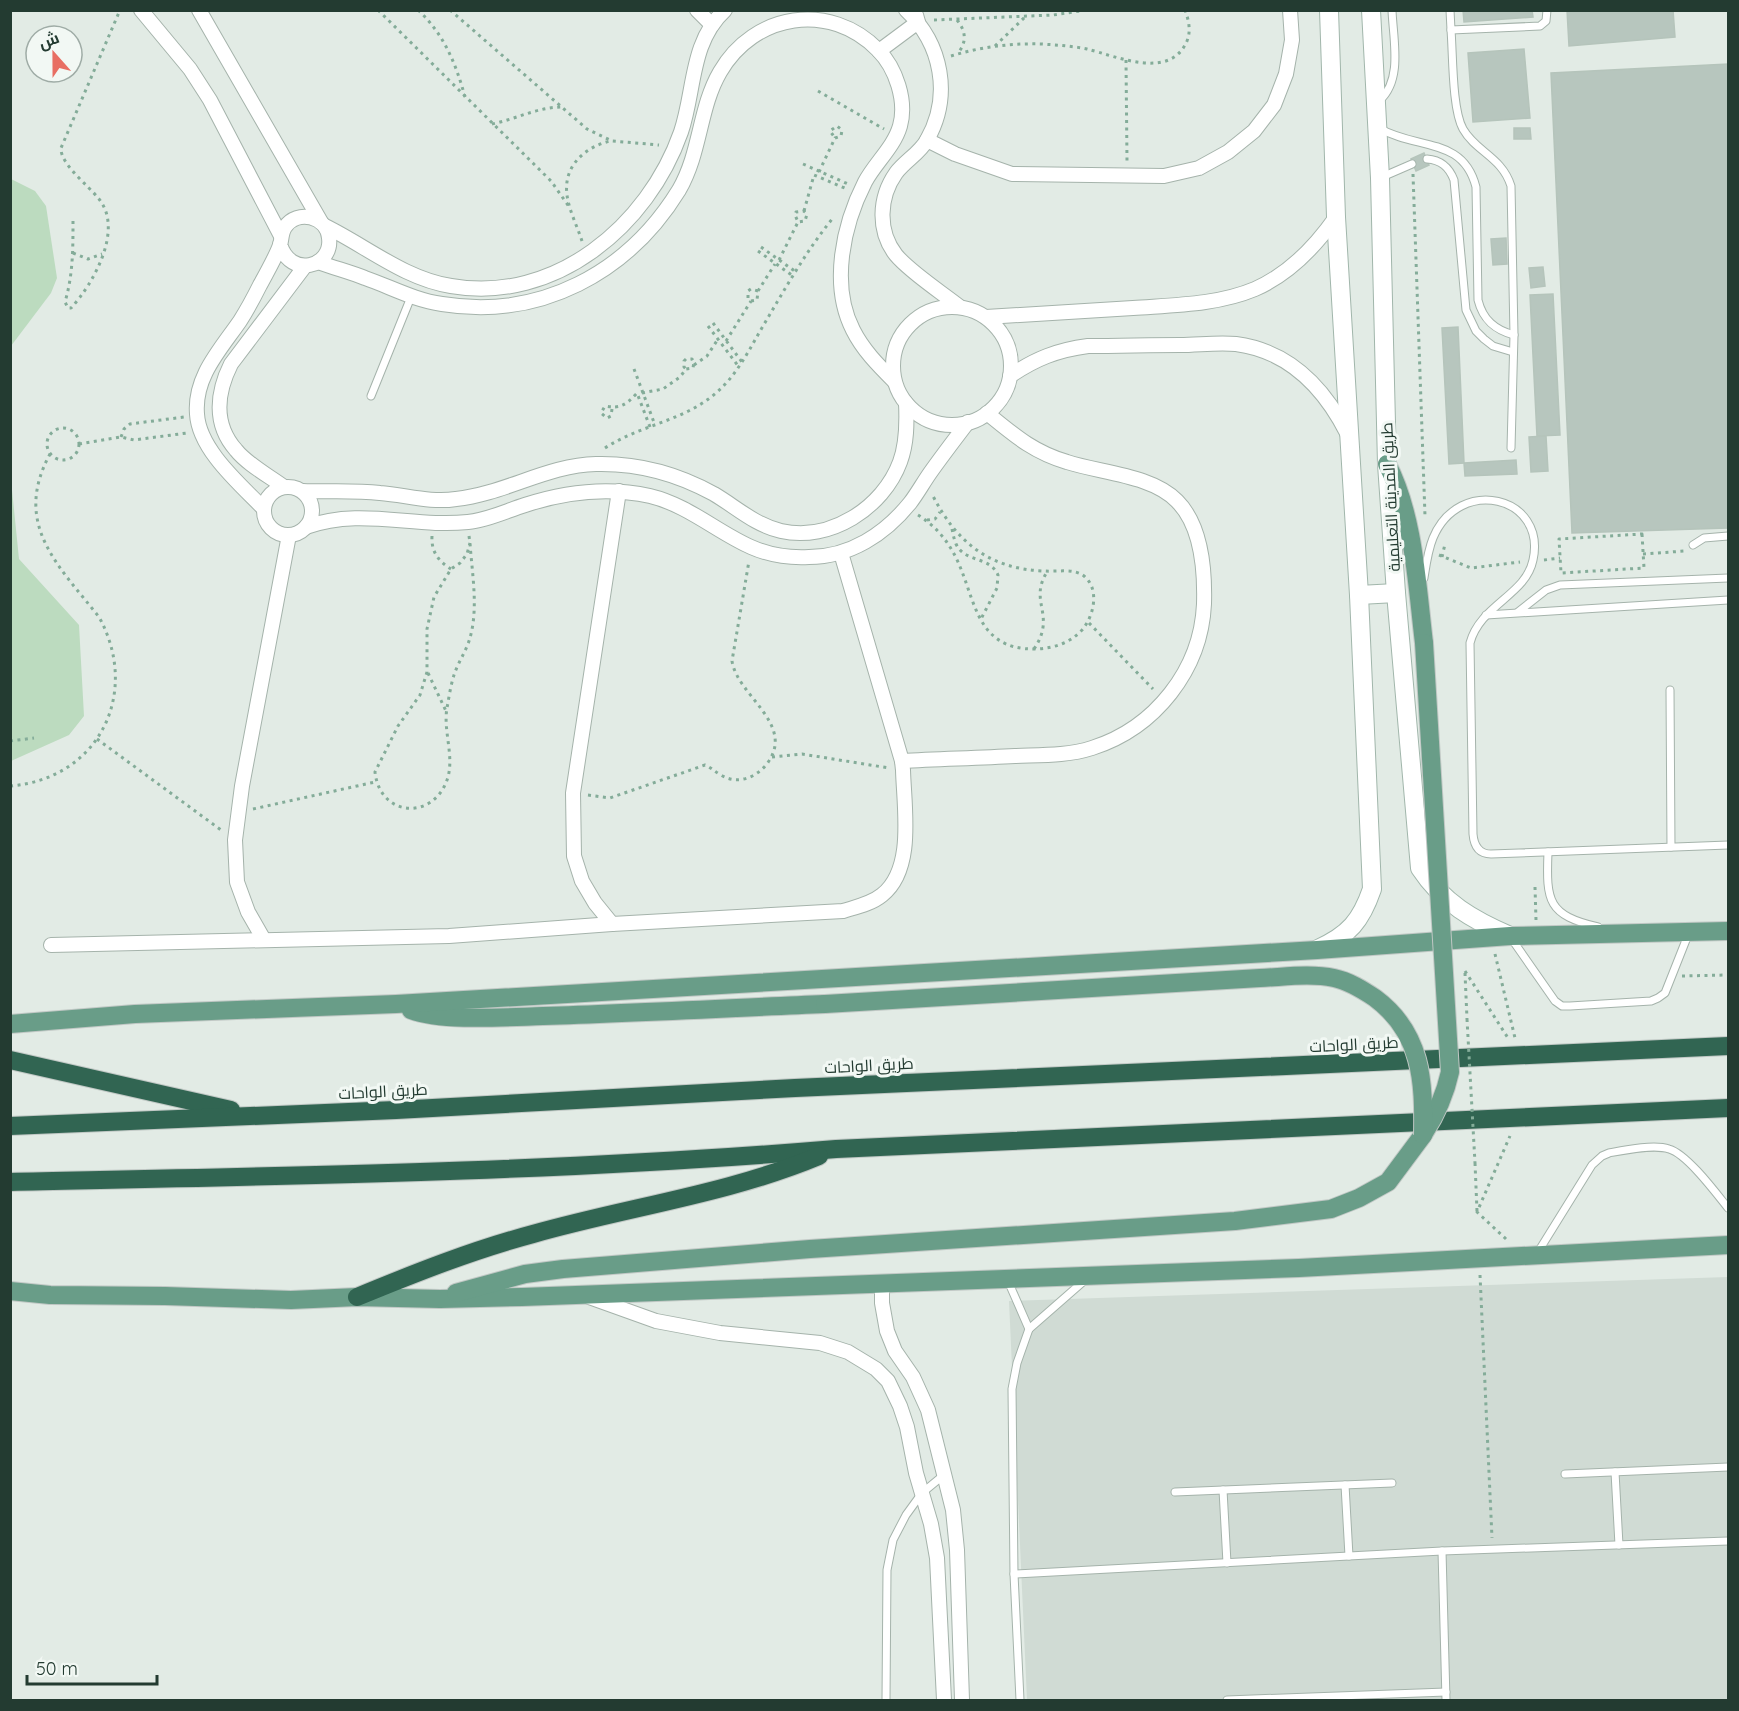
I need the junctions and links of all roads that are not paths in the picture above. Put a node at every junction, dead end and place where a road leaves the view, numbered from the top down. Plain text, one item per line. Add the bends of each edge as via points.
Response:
1 (141, 10) edge
2 (199, 10) edge
3 (697, 10) edge
4 (725, 10) edge
5 (769, 10) edge
6 (906, 10) edge
7 (1290, 10) edge
8 (1329, 10) edge
9 (1371, 10) edge
10 (1392, 10) edge
11 (1450, 10) edge
12 (1546, 10) edge
13 (917, 17) edge
14 (775, 24) junction
15 (712, 25) junction
16 (1451, 30) junction
17 (879, 51) junction
18 (1376, 104) junction
19 (1377, 126) junction
20 (927, 140) junction
21 (1427, 159) dead end
22 (1412, 164) road end
23 (1380, 178) junction
24 (646, 199) junction
25 (664, 212) junction
26 (1336, 217) junction
27 (323, 224) junction
28 (280, 240) junction
29 (312, 264) junction
30 (411, 297) junction
31 (960, 307) junction
32 (986, 317) junction
33 (1514, 335) junction
34 (1513, 352) junction
35 (1010, 376) junction
36 (894, 381) junction
37 (372, 396) dead end
38 (906, 404) junction
39 (987, 413) junction
40 (968, 422) junction
41 (1348, 433) junction
42 (1510, 448) dead end
43 (1388, 464) junction
44 (284, 487) junction
45 (303, 491) junction
46 (619, 491) junction
47 (442, 501) junction
48 (264, 509) junction
49 (437, 523) junction
50 (761, 524) junction
51 (306, 527) junction
52 (290, 535) junction
53 (1728, 536) edge
54 (1693, 545) dead end
55 (752, 548) junction
56 (841, 554) junction
57 (1728, 578) edge
58 (1396, 593) junction
59 (1359, 595) junction
60 (1728, 600) edge
61 (1419, 603) junction
62 (1517, 612) junction
63 (1485, 615) junction
64 (1670, 690) dead end
65 (903, 765) junction
66 (1728, 839) edge
67 (1725, 845) edge
68 (1671, 847) junction
69 (1548, 852) junction
70 (612, 924) junction
71 (1728, 931) edge
72 (1689, 932) junction
73 (1628, 934) junction
74 (1510, 936) junction
75 (264, 940) junction
76 (51, 945) dead end
77 (1317, 950) junction
78 (396, 1004) junction
79 (10, 1024) edge
80 (1728, 1046) edge
81 (10, 1060) edge
82 (1728, 1108) edge
83 (256, 1116) junction
84 (10, 1125) edge
85 (1423, 1135) junction
86 (836, 1149) junction
87 (10, 1182) edge
88 (1728, 1208) edge
89 (1728, 1245) edge
90 (1529, 1255) junction
91 (1091, 1275) junction
92 (1007, 1279) junction
93 (882, 1282) junction
94 (10, 1291) edge
95 (583, 1295) junction
96 (357, 1297) junction
97 (440, 1299) junction
98 (1029, 1329) junction
99 (1728, 1467) edge
100 (1615, 1472) junction
101 (945, 1474) junction
102 (1565, 1474) dead end
103 (1392, 1483) dead end
104 (1345, 1485) junction
105 (1223, 1490) junction
106 (922, 1492) junction
107 (1175, 1492) dead end
108 (1728, 1541) edge
109 (1619, 1545) junction
110 (1442, 1551) junction
111 (1349, 1556) junction
112 (1227, 1563) junction
113 (1014, 1574) junction
114 (1446, 1696) edge
115 (944, 1700) edge
116 (962, 1700) edge
117 (886, 1701) edge
118 (1020, 1701) edge
119 (1227, 1701) edge

1 - 28 street via 210,100
2 - 27 street
3 - 15 street
4 - 15 street
5 - 14 street
6 - 13 street
7 - 20 street via 1292,40 1287,74 1274,105 1254,131 1199,168 1164,176 1011,174
8 - 26 street
9 - 18 street, طريق المدينة التعليمية
10 - 18 lane via 1395,68
11 - 16 lane
12 - 16 lane via 1546,21 1540,26
13 - 17 street
13 - 20 street via 937,61 941,90 938,114
14 - 17 street via 797,19 842,25
14 - 25 street via 745,43 721,69 707,102 687,173
15 - 24 street via 699,50 676,146
16 - 33 lane via 1459,121 1504,170 1511,186
17 - 36 street via 898,86 900,126 859,196 844,246 841,274 852,329 871,358
18 - 19 street, طريق المدينة التعليمية
19 - 23 street, طريق المدينة التعليمية
19 - 33 lane via 1402,139 1451,151 1465,162 1476,187 1480,309 1490,324
20 - 31 street via 895,173 885,193 885,236 896,255
21 - 34 lane via 1443,164 1454,180 1464,299 1470,321 1493,346
22 - 23 lane
23 - 43 street, طريق المدينة التعليمية
24 - 25 street via 658,202
24 - 27 street via 587,255 531,283 491,289 451,286 413,275
25 - 30 street via 650,231 612,265 567,290 518,304 476,307
26 - 32 street via 1302,258 1280,275 1231,298
26 - 41 street
27 - 28 street via 302,216 285,227
27 - 29 street via 330,238 327,252
28 - 29 street via 289,260 296,265
28 - 48 street via 241,319 203,376 197,400 200,431 223,466
29 - 30 street via 366,278
29 - 44 street via 231,364 218,399 220,418 236,451
30 - 37 lane
31 - 32 street
31 - 36 street via 934,309 912,322 893,355
32 - 35 street via 1000,331 1008,348
33 - 34 lane
34 - 42 lane
35 - 39 street via 1002,397
35 - 41 street via 1046,355 1088,346 1236,344 1292,365 1334,407
36 - 38 street
38 - 40 street via 928,420 954,425
38 - 50 street via 906,440 901,461 879,497 867,508 824,530 781,531
39 - 40 street
39 - 65 street via 1029,447 1066,462 1142,481 1177,501 1189,517 1203,564 1202,624 1197,646 1189,666 1165,701 1126,732 1091,748 1062,754
40 - 56 street via 904,510 879,534
41 - 59 street
43 - 58 street, طريق المدينة التعليمية
43 - 61 main road via 1405,507
44 - 45 street
44 - 48 street via 270,495
45 - 47 street via 356,490
45 - 51 street via 313,508
46 - 49 street via 562,495 486,519
46 - 55 street via 651,496 683,508
46 - 70 street via 573,793 574,856 582,881
47 - 49 street
47 - 50 street via 490,493 550,472 586,465 636,467 676,477 714,494
48 - 52 street via 274,530
49 - 51 street via 356,517
50 - 55 street
51 - 52 street
52 - 75 street via 234,840 237,882
53 - 54 lane via 1708,537
55 - 56 street via 795,558
56 - 65 street
57 - 62 lane via 1560,585 1546,590
58 - 59 street
58 - 74 street, طريق المدينة التعليمية via 1420,868 1447,901
59 - 77 street via 1372,889 1365,910 1353,927 1337,941
60 - 62 lane
61 - 63 lane via 1433,536 1449,514 1469,502 1492,499 1514,508 1529,526 1534,548 1533,561 1523,580
61 - 85 main road, bridge via 1450,1072 1439,1110
62 - 63 lane
63 - 69 lane via 1472,635 1469,650 1473,839 1477,849 1486,854
64 - 68 lane
65 - 70 street via 902,865 882,895 864,905 843,911
66 - 67 lane
67 - 68 lane
68 - 69 lane
69 - 73 lane via 1550,894 1556,909 1576,922
70 - 75 street via 449,936
71 - 72 main road
72 - 73 main road
72 - 74 lane via 1665,993 1655,1000 1566,1006 1555,1001
73 - 74 main road
74 - 77 main road
75 - 76 street
77 - 78 main road
78 - 79 main road via 135,1014
78 - 85 main road, bridge via 443,1015 492,1017 825,1004 1260,978 1335,978 1363,990 1390,1010 1407,1035 1423,1081
80 - 83 highway, طريق الواحات
81 - 83 highway
82 - 86 highway
83 - 84 highway, طريق الواحات
85 - 97 main road via 1388,1182 1331,1209 1235,1221 575,1268 525,1274
86 - 87 highway via 703,1160 399,1173
86 - 96 highway via 754,1179 534,1233 409,1275
88 - 90 lane via 1674,1150 1661,1147 1609,1153 1592,1165
89 - 90 main road
90 - 91 main road
91 - 92 main road
91 - 98 lane
92 - 93 main road
92 - 98 lane
93 - 95 main road
93 - 101 street via 887,1331 928,1410
94 - 96 main road via 291,1300
95 - 97 main road
95 - 106 street via 656,1321 720,1333 820,1343 867,1363 888,1381 900,1406
96 - 97 main road
98 - 113 lane via 1012,1389
99 - 100 lane
100 - 102 lane
100 - 109 lane
101 - 106 lane
101 - 116 street via 957,1550
103 - 104 lane
104 - 105 lane
104 - 111 lane
105 - 107 lane
105 - 112 lane
106 - 115 street via 937,1558
106 - 117 lane via 893,1540 887,1570
108 - 109 lane
109 - 110 lane
110 - 111 lane
110 - 114 lane
111 - 112 lane
112 - 113 lane
113 - 118 lane
114 - 119 lane
115 - 116 street

